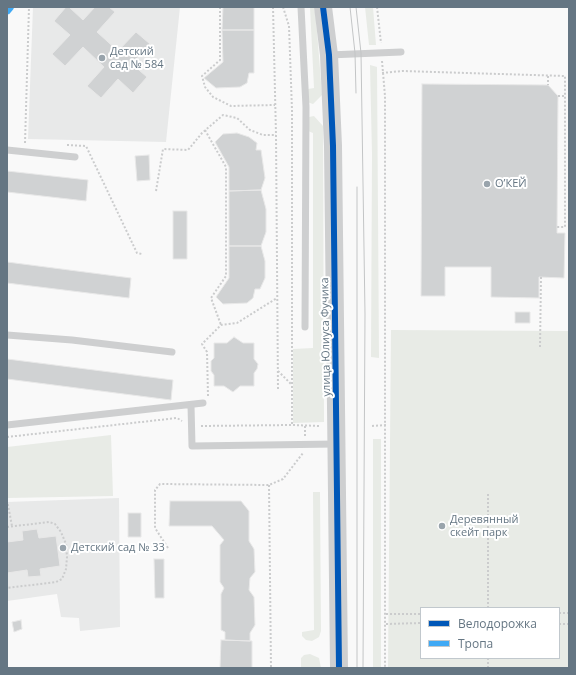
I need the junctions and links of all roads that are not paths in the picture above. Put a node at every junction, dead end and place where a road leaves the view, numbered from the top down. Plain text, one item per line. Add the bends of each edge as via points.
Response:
1 (302, 7) edge
2 (323, 7) edge
3 (401, 52) dead end
4 (329, 55) junction
5 (7, 150) edge
6 (75, 157) dead end
7 (305, 327) dead end
8 (7, 335) edge
9 (172, 352) dead end
10 (205, 403) road end
11 (191, 405) junction
12 (7, 425) edge
13 (338, 444) junction
14 (340, 668) edge

1 - 7 lane via 306,107
2 - 4 street, улица Юлиуса Фучика
3 - 4 lane
4 - 13 street, улица Юлиуса Фучика via 334,153
5 - 6 lane
8 - 9 lane via 72,336
10 - 11 lane
11 - 12 lane
11 - 13 lane via 192,446
13 - 14 street, улица Юлиуса Фучика

